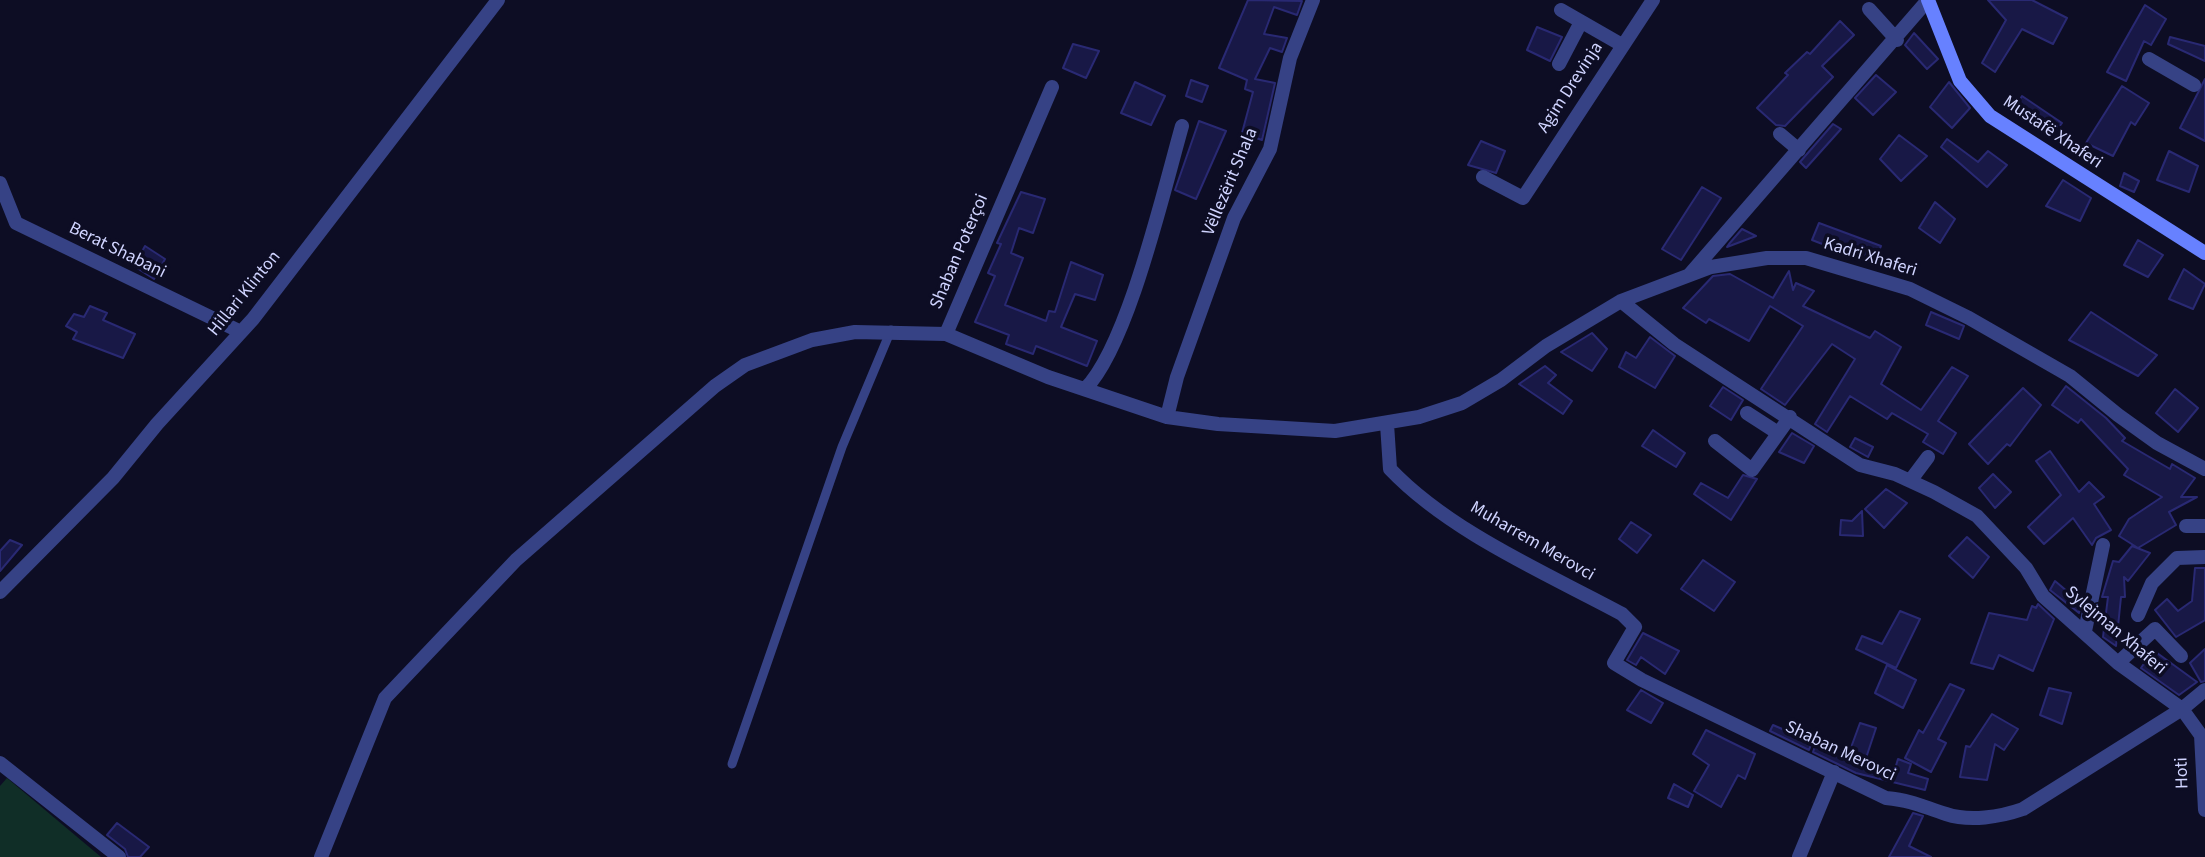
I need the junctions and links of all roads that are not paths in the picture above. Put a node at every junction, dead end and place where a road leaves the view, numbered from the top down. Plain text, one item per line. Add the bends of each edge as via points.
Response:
1 (498, 0) edge
2 (1313, 0) edge
3 (1653, 0) edge
4 (1928, 0) edge
5 (1870, 9) dead end
6 (1561, 10) dead end
7 (1581, 22) junction
8 (1896, 40) junction
9 (1622, 45) junction
10 (2149, 59) dead end
11 (1559, 64) dead end
12 (2194, 85) dead end
13 (1052, 87) dead end
14 (1182, 126) dead end
15 (1780, 134) dead end
16 (1799, 150) junction
17 (1483, 177) dead end
18 (0, 183) edge
19 (0, 215) edge
20 (16, 223) junction
21 (2205, 253) edge
22 (1688, 276) junction
23 (1620, 302) junction
24 (891, 330) junction
25 (241, 332) junction
26 (946, 334) junction
27 (1085, 389) junction
28 (1747, 413) dead end
29 (1167, 417) junction
30 (1790, 417) junction
31 (1387, 424) junction
32 (1778, 433) junction
33 (1715, 441) dead end
34 (1928, 457) dead end
35 (2205, 469) edge
36 (1910, 481) junction
37 (2186, 526) dead end
38 (2205, 526) edge
39 (2104, 545) dead end
40 (2205, 557) edge
41 (0, 592) edge
42 (2138, 615) dead end
43 (2085, 631) junction
44 (2181, 656) dead end
45 (2118, 663) junction
46 (1642, 680) joint
47 (2205, 690) edge
48 (2182, 709) junction
49 (2203, 738) edge
50 (0, 763) edge
51 (732, 764) dead end
52 (1834, 772) junction
53 (2205, 810) edge
54 (118, 857) edge
55 (321, 857) edge
56 (1799, 857) edge

1 - 25 street, Hillari Klinton
2 - 29 street, Vëllezërit Shala via 1290,58 1270,149 1234,218
3 - 9 street, Agim Drevinja
4 - 8 street
4 - 21 street, Mustafë Xhaferi via 1960,81 1990,116
5 - 8 street
6 - 7 street
7 - 9 street
7 - 11 street
8 - 16 street
9 - 17 street, Agim Drevinja via 1523,198
10 - 12 street
13 - 26 street, Shaban Poterçoi
14 - 27 street via 1122,320 1096,377
15 - 16 street
16 - 22 street
18 - 20 street
19 - 20 street, Berat Shabani
20 - 25 street, Berat Shabani
22 - 23 street, Kadri Xhaferi
22 - 35 street, Kadri Xhaferi via 1711,267 1767,258 1806,258 1910,289 2070,376 2128,422
23 - 30 street, Sylejman Xhaferi via 1674,344
23 - 31 street, Kadri Xhaferi via 1462,403
24 - 26 street
24 - 51 lane via 838,460
24 - 55 street via 855,331 812,341 745,365 516,560 385,698
25 - 41 street, Hillari Klinton via 113,478
26 - 27 street, Shaban Poterçoi
27 - 29 street, Shaban Poterçoi
28 - 32 street
29 - 31 street, Shaban Poterçoi via 1335,431
30 - 32 street
30 - 36 street, Sylejman Xhaferi via 1860,465
31 - 46 street, Muharrem Merovci via 1390,469 1421,499 1622,614 1635,627 1614,663
32 - 33 street via 1752,470
34 - 36 street
36 - 43 street, Sylejman Xhaferi via 1977,516 2026,568 2043,596
37 - 38 street
39 - 43 street
40 - 42 street via 2177,558 2152,583
43 - 45 street, Sylejman Xhaferi
44 - 45 street via 2155,629
45 - 48 street, Sylejman Xhaferi
46 - 52 street, Shaban Merovci
47 - 48 street, Shaban Merovci
48 - 49 street, Hoti
48 - 52 street, Shaban Merovci via 2023,809 1997,818 1948,815 1916,801 1886,797
49 - 53 street, Hoti
50 - 54 street
52 - 56 street

